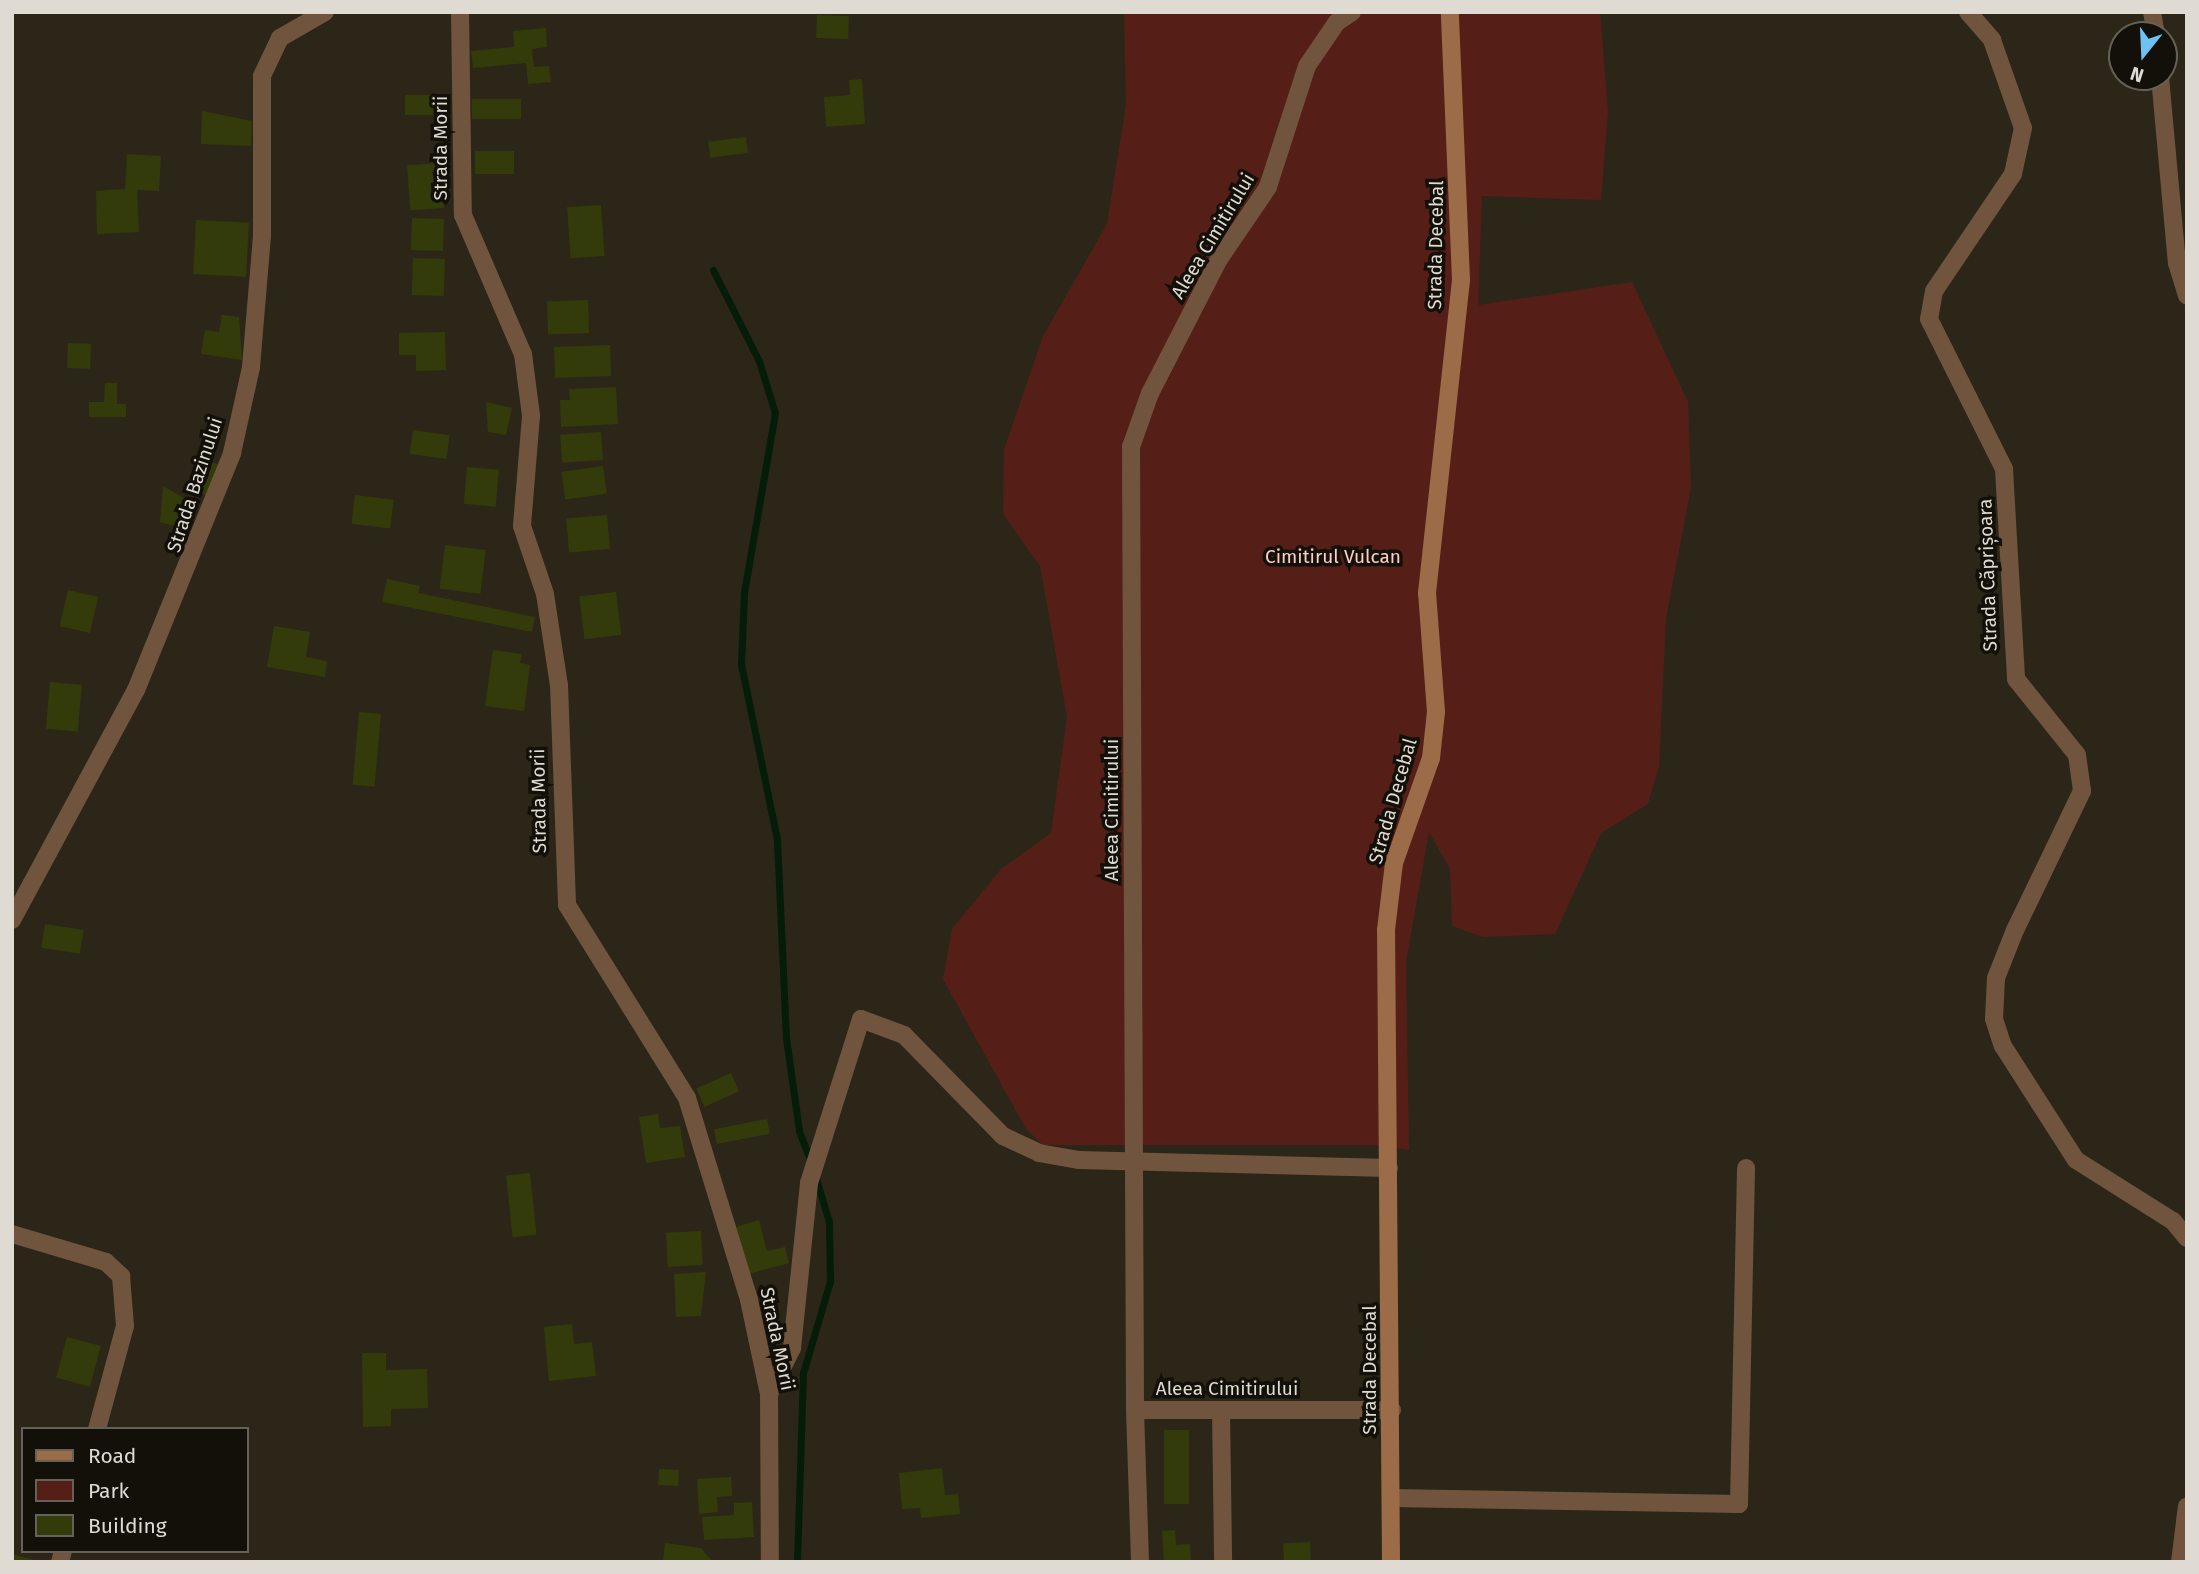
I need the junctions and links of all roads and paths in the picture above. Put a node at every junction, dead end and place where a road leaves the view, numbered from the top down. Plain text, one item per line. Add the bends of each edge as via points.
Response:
1 (325, 12) edge
2 (460, 12) edge
3 (1352, 12) edge
4 (1450, 12) edge
5 (1969, 12) edge
6 (2161, 91) edge
7 (2187, 295) edge
8 (12, 920) edge
9 (1134, 1161) junction
10 (1389, 1168) junction
11 (1746, 1168) dead end
12 (12, 1234) edge
13 (2187, 1238) edge
14 (769, 1394) junction
15 (1135, 1410) junction
16 (1221, 1410) junction
17 (1392, 1410) junction
18 (98, 1427) edge
19 (1391, 1498) junction
20 (2187, 1506) edge
21 (770, 1562) edge
22 (1140, 1562) edge
23 (1223, 1562) edge
24 (1391, 1562) edge
25 (2180, 1562) edge

1 - 8 street, Strada Bazinului via 280,38 262,76 262,236 251,367 232,453 136,690
2 - 14 street, Strada Morii via 463,215 523,354 530,416 522,526 545,594 559,685 567,905 687,1098 749,1300
3 - 9 street, Aleea Cimitirului via 1337,22 1307,66 1268,187 1219,259 1150,393 1130,447
4 - 10 street, Strada Decebal via 1461,280 1427,593 1436,712 1431,758 1394,863 1386,930
5 - 13 street, Strada Căprișoara via 1992,40 2023,128 2013,174 1934,291 1929,319 1933,338 2004,469 2016,679 2065,737 2082,780 2077,811 1996,978 1994,1019 2003,1046 2076,1160 2174,1221
6 - 7 street via 2177,262
9 - 10 street
9 - 14 street via 1056,1157 1021,1147 1003,1136 904,1035 861,1019 809,1183 797,1281 799,1314
9 - 15 street, Aleea Cimitirului
10 - 17 street, Strada Decebal
11 - 19 street via 1739,1504
12 - 18 street via 106,1262 121,1276 125,1326
14 - 21 street, Strada Morii
15 - 16 street, Aleea Cimitirului
15 - 22 street
16 - 17 street, Aleea Cimitirului
16 - 23 street
17 - 19 street, Strada Decebal
19 - 24 street, Strada Decebal
20 - 25 street

